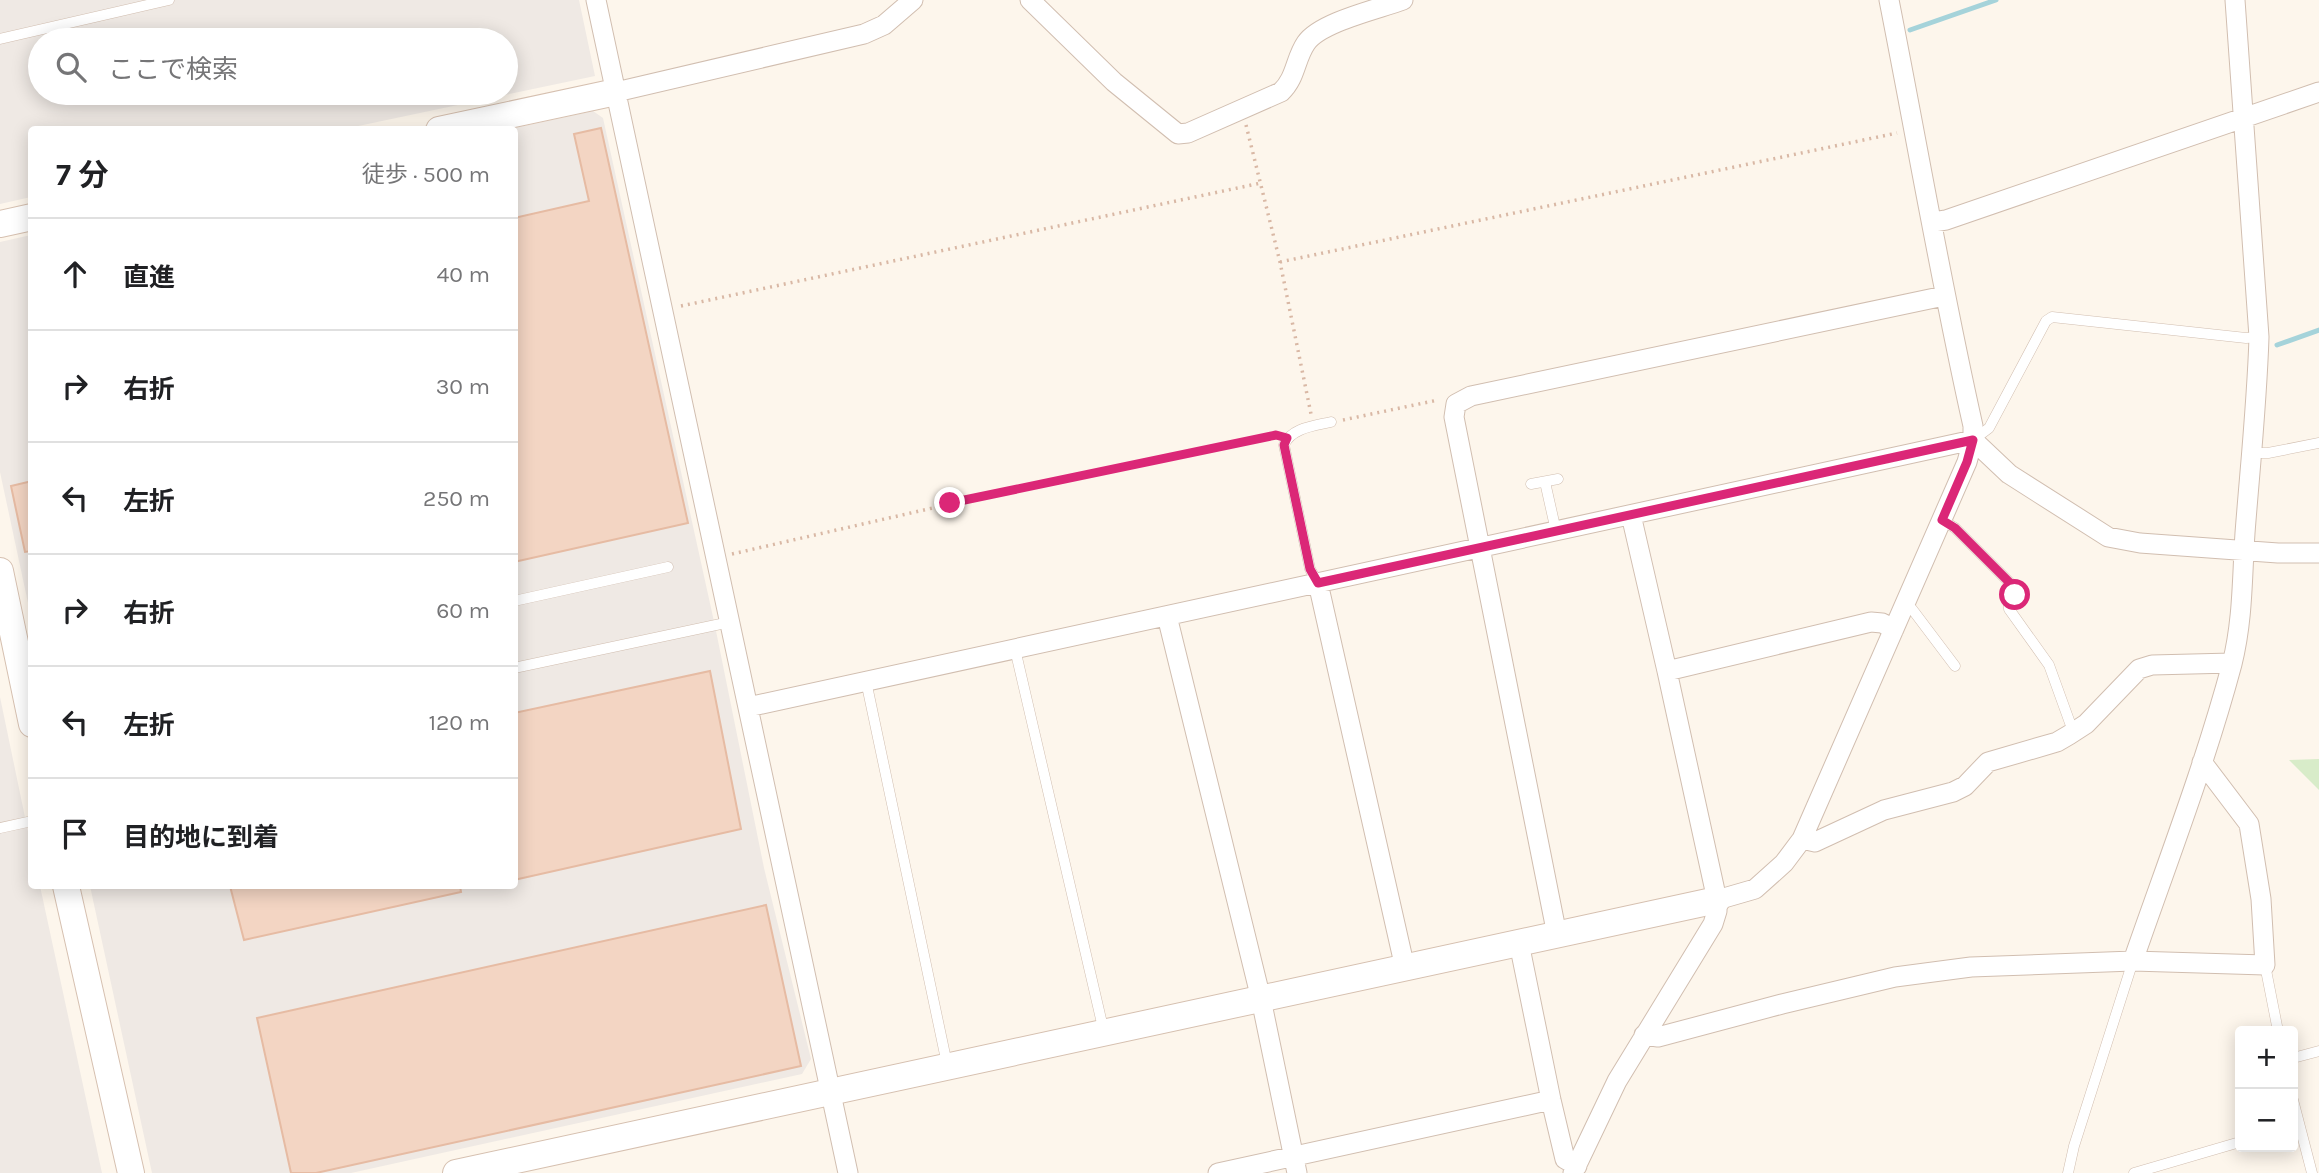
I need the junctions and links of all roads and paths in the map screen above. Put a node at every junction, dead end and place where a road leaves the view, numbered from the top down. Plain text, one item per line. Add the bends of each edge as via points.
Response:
1 (169, 0) edge
2 (596, 0) edge
3 (913, 0) edge
4 (1030, 0) edge
5 (1402, 0) edge
6 (1889, 0) edge
7 (2235, 0) edge
8 (48, 28) edge
9 (28, 33) edge
10 (0, 39) edge
11 (616, 92) junction
12 (2319, 92) edge
13 (1240, 110) junction
14 (2244, 118) junction
15 (458, 126) edge
16 (1913, 129) junction
17 (1261, 183) junction
18 (28, 218) edge
19 (1933, 222) junction
20 (0, 224) edge
21 (1280, 262) junction
22 (1944, 296) junction
23 (663, 310) junction
24 (2259, 337) junction
25 (1456, 404) junction
26 (1331, 422) joint
27 (1314, 427) junction
28 (1287, 438) junction
29 (1973, 440) junction
30 (2319, 443) edge
31 (2251, 453) junction
32 (1558, 479) dead end
33 (1545, 482) junction
34 (1531, 484) dead end
35 (1631, 515) junction
36 (1942, 520) junction
37 (1556, 531) junction
38 (1479, 548) junction
39 (2244, 551) junction
40 (2319, 553) edge
41 (716, 557) junction
42 (668, 567) dead end
43 (0, 571) edge
44 (1318, 583) junction
45 (518, 600) edge
46 (1904, 605) junction
47 (1167, 616) junction
48 (730, 622) junction
49 (1894, 629) junction
50 (1014, 649) junction
51 (2232, 663) junction
52 (1955, 666) dead end
53 (518, 667) edge
54 (1667, 671) junction
55 (866, 681) junction
56 (28, 705) edge
57 (748, 707) junction
58 (2076, 731) junction
59 (2202, 762) junction
60 (28, 822) edge
61 (0, 828) edge
62 (1802, 839) junction
63 (67, 889) edge
64 (1717, 900) junction
65 (1558, 935) junction
66 (1519, 943) junction
67 (2133, 961) junction
68 (2265, 965) junction
69 (1405, 968) junction
70 (1261, 999) junction
71 (2277, 1026) edge
72 (1104, 1032) junction
73 (1644, 1035) junction
74 (2319, 1051) edge
75 (2298, 1057) edge
76 (947, 1067) junction
77 (831, 1092) junction
78 (1551, 1100) junction
79 (2298, 1131) edge
80 (2235, 1143) edge
81 (1295, 1165) edge
82 (1575, 1170) edge
83 (470, 1172) edge
84 (131, 1173) edge
85 (848, 1173) edge
86 (1218, 1173) edge
87 (2068, 1173) edge
88 (2134, 1173) edge
89 (2312, 1173) edge

1 - 8 lane
2 - 11 street
3 - 11 street via 884,25 864,34
4 - 13 street via 1114,82 1178,134
5 - 13 street via 1312,36 1288,85
6 - 16 street
7 - 14 street
9 - 10 lane
11 - 15 street
11 - 23 street
12 - 14 street
13 - 17 path
14 - 19 street
14 - 24 street
16 - 19 street
16 - 21 path
17 - 21 path
17 - 23 path
18 - 20 street
19 - 22 street
21 - 27 path
22 - 25 street via 1471,396
22 - 29 street
23 - 41 street
24 - 29 lane via 2052,317 1989,428
24 - 31 street
25 - 26 path via 1437,400
25 - 38 street via 1454,417
26 - 27 lane
27 - 28 lane
28 - 41 path via 1276,435 1249,440
28 - 44 lane via 1284,445 1310,569
29 - 35 street
29 - 36 street
29 - 39 street via 2008,474 2108,537
30 - 31 lane
31 - 39 street
32 - 33 lane
33 - 34 lane
33 - 37 lane
35 - 37 street
35 - 54 street
36 - 46 street
36 - 58 lane via 2016,589 2009,609 2049,665
37 - 38 street
38 - 44 street
38 - 65 street
39 - 40 street
39 - 51 street via 2243,601
41 - 48 street
42 - 45 lane
43 - 56 street
44 - 47 street
44 - 69 street
46 - 49 street
46 - 52 lane via 1912,609
47 - 50 street
47 - 70 street
48 - 53 lane
48 - 57 street
49 - 54 street via 1871,622
49 - 62 street
50 - 55 street
50 - 72 lane
51 - 58 street via 2139,669
51 - 59 street
54 - 64 street
55 - 57 street
55 - 76 lane
57 - 77 street
58 - 62 street via 2057,742 1988,762 1953,793 1884,810 1815,842
59 - 67 street
59 - 68 street via 2249,824
60 - 61 lane
62 - 64 street via 1755,889
63 - 84 street
64 - 65 street
64 - 73 street via 1713,923
65 - 66 street
66 - 69 street
66 - 78 street
67 - 68 street
67 - 73 street via 1971,967 1908,976 1658,1037
67 - 87 lane
68 - 71 lane
69 - 70 street
70 - 72 street
70 - 81 street
72 - 76 street
73 - 82 street
74 - 75 lane
76 - 77 street
77 - 83 street
77 - 85 street
78 - 81 street
78 - 82 street via 1566,1159
79 - 89 lane
80 - 88 lane
81 - 86 street

